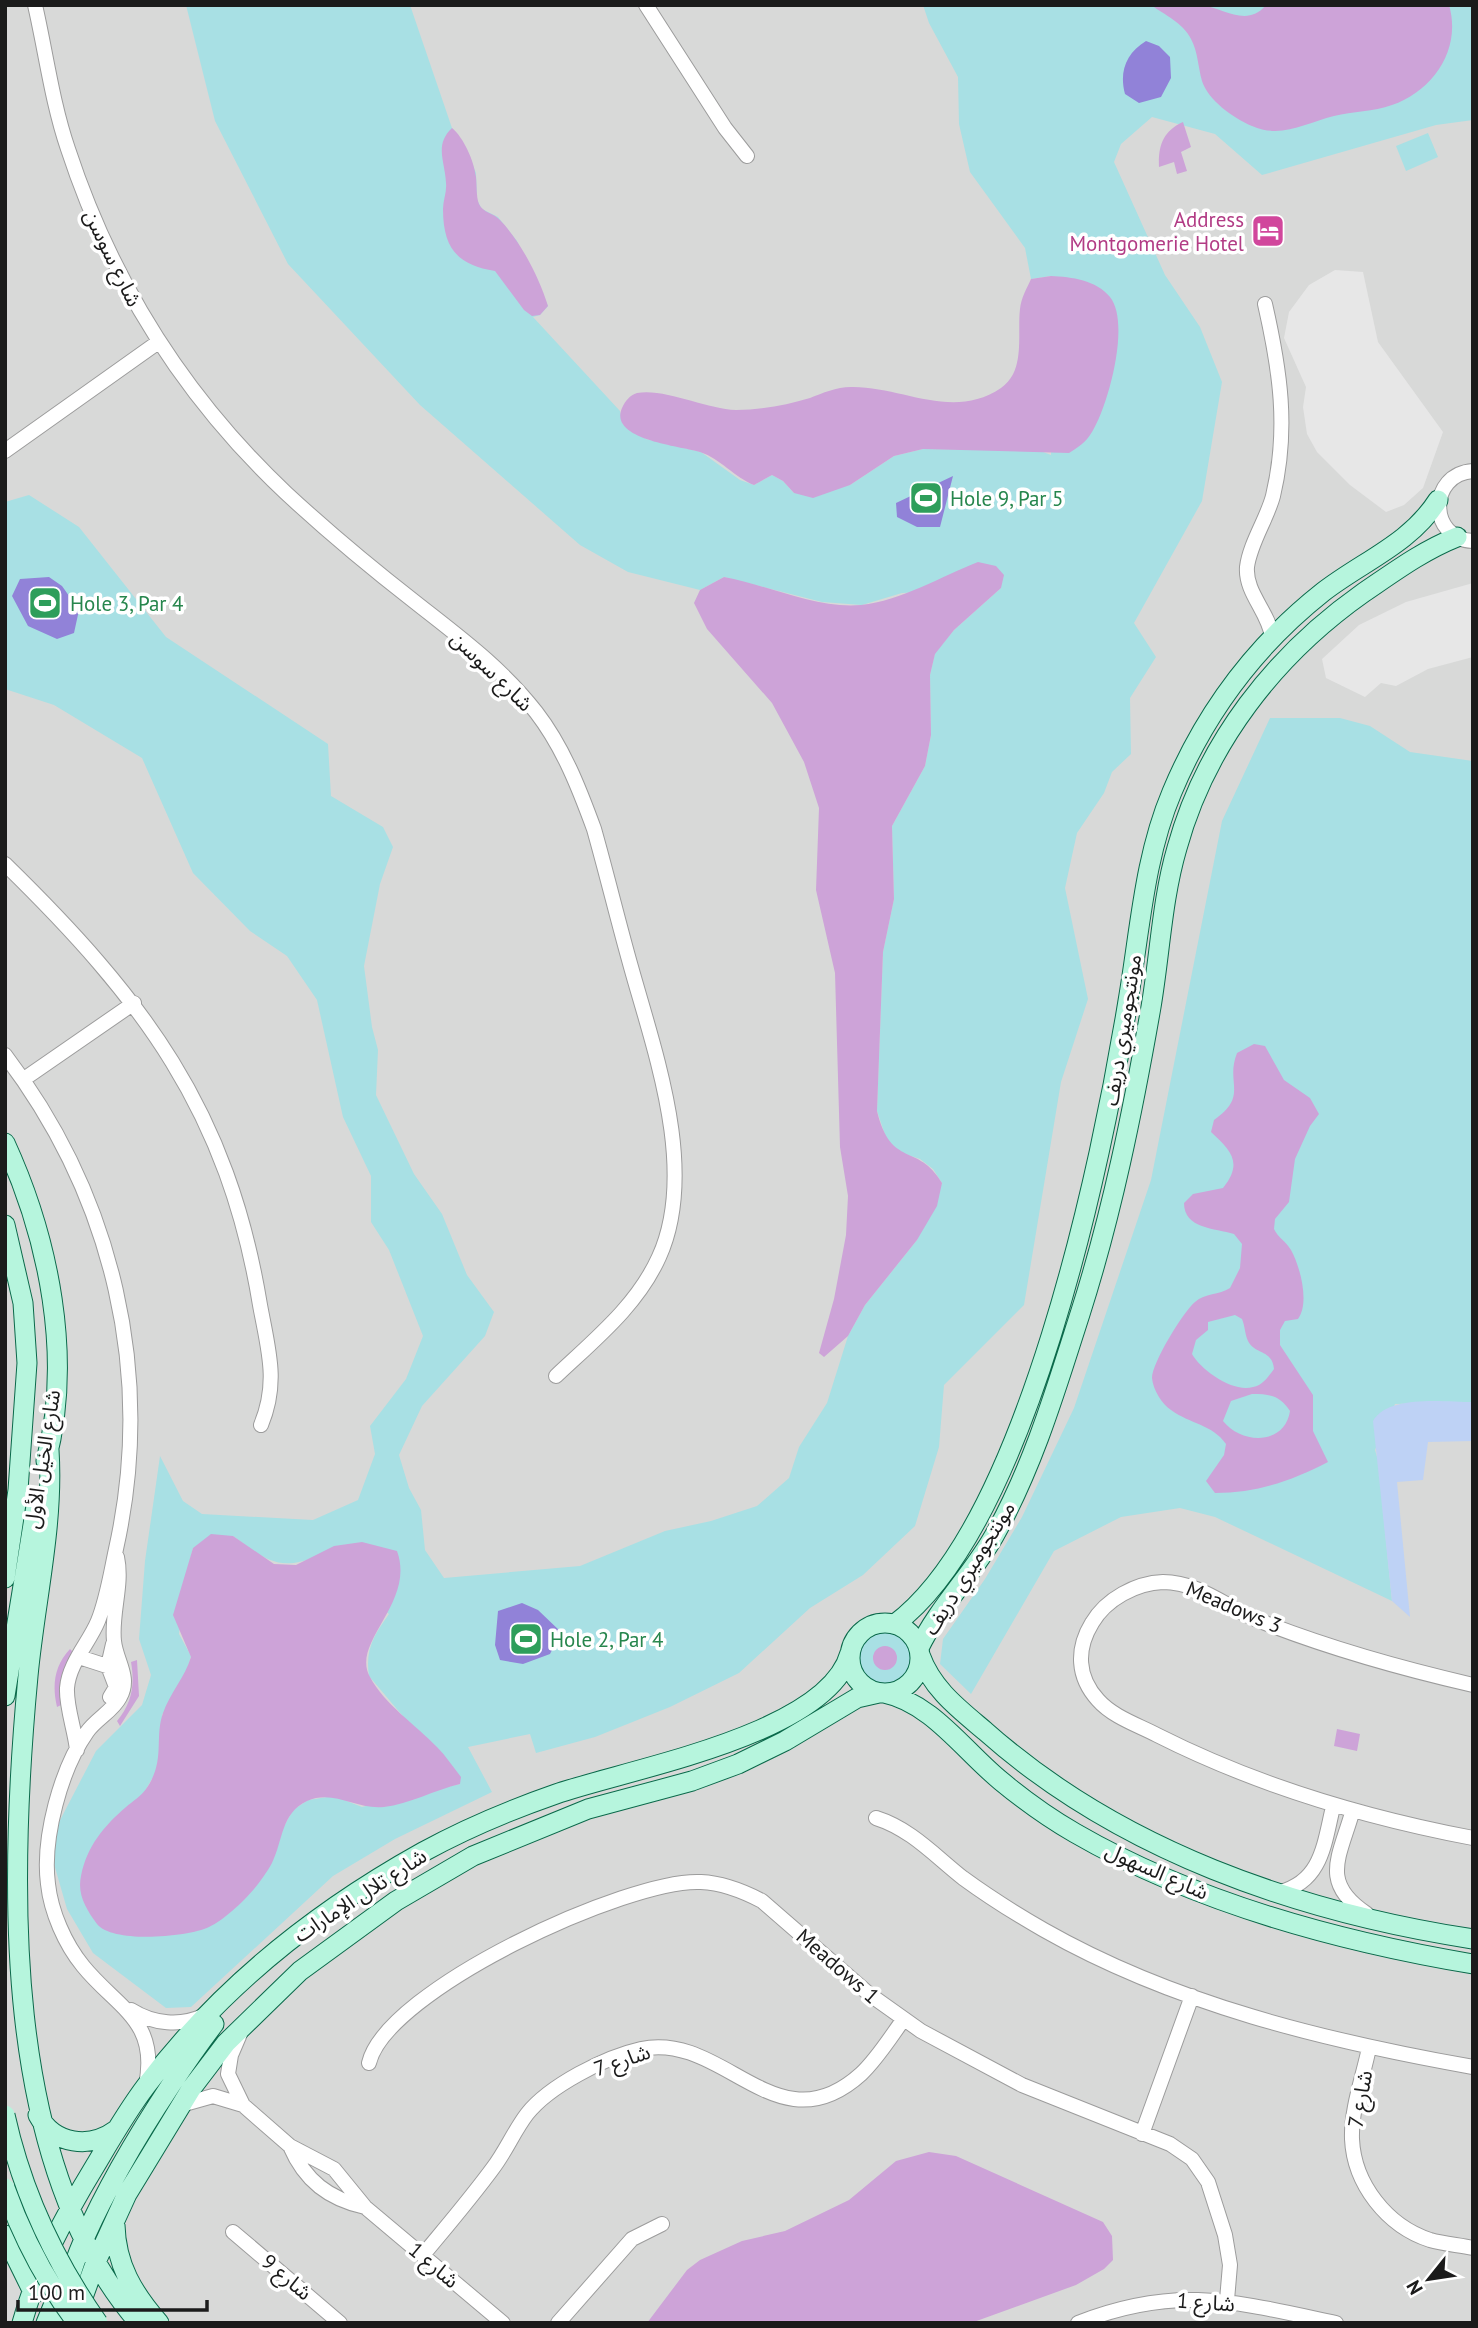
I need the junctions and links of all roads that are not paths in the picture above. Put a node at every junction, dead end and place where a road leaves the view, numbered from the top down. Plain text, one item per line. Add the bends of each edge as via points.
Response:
1 (35, 5) edge
2 (646, 5) edge
3 (747, 156) dead end
4 (1265, 304) dead end
5 (157, 343) junction
6 (5, 451) edge
7 (1473, 471) edge
8 (1438, 499) junction
9 (1468, 540) edge
10 (1259, 603) junction
11 (1297, 614) junction
12 (1272, 637) junction
13 (5, 864) edge
14 (134, 1003) junction
15 (5, 1055) edge
16 (24, 1079) junction
17 (5, 1143) edge
18 (5, 1225) edge
19 (556, 1376) dead end
20 (261, 1424) dead end
21 (19, 1449) junction
22 (48, 1450) junction
23 (5, 1487) edge
24 (116, 1552) junction
25 (5, 1578) edge
26 (895, 1624) junction
27 (114, 1641) junction
28 (920, 1652) junction
29 (849, 1653) junction
30 (79, 1657) junction
31 (108, 1666) junction
32 (124, 1671) junction
33 (1473, 1685) edge
34 (881, 1693) junction
35 (5, 1696) edge
36 (95, 1722) junction
37 (77, 1750) junction
38 (1333, 1807) junction
39 (1352, 1812) junction
40 (876, 1818) dead end
41 (1473, 1838) edge
42 (1317, 1866) junction
43 (1335, 1871) junction
44 (1280, 1892) junction
45 (1376, 1920) junction
46 (1473, 1939) edge
47 (1473, 1964) edge
48 (228, 1995) junction
49 (1192, 1996) junction
50 (124, 2006) junction
51 (210, 2012) junction
52 (903, 2020) junction
53 (243, 2027) junction
54 (1369, 2048) junction
55 (369, 2063) dead end
56 (1473, 2067) edge
57 (146, 2085) junction
58 (243, 2105) junction
59 (181, 2106) junction
60 (34, 2109) junction
61 (5, 2115) edge
62 (117, 2129) junction
63 (1142, 2134) junction
64 (290, 2146) junction
65 (5, 2188) edge
66 (365, 2207) junction
67 (67, 2212) junction
68 (93, 2223) junction
69 (115, 2224) junction
70 (662, 2224) dead end
71 (233, 2232) dead end
72 (5, 2235) edge
73 (105, 2244) junction
74 (83, 2245) junction
75 (1473, 2248) edge
76 (423, 2255) junction
77 (80, 2277) junction
78 (27, 2293) edge
79 (1227, 2300) junction
80 (51, 2321) edge
81 (75, 2323) edge
82 (98, 2323) edge
83 (139, 2323) edge
84 (159, 2323) edge
85 (340, 2323) edge
86 (503, 2323) edge
87 (558, 2323) edge
88 (1078, 2323) edge
89 (1336, 2323) edge

1 - 5 street, شارع سوسن via 48,79 83,192 121,279
2 - 3 street
4 - 10 street via 1278,360 1283,416 1276,482 1247,565 1247,579
5 - 6 street
5 - 19 street, شارع سوسن via 229,433 284,491 508,679 536,713 580,788 665,1096 676,1178 660,1256 640,1292
7 - 8 street via 1449,480
8 - 9 street via 1441,522
8 - 11 main road, مونتجوميري دريف via 1410,534
9 - 28 main road, مونتجوميري دريف via 1410,561 1301,642 1257,691 1213,759 1177,849 1127,1135 1098,1252 1062,1368 1010,1507
10 - 11 street via 1273,612
10 - 12 street
11 - 12 main road, مونتجوميري دريف
12 - 26 main road, مونتجوميري دريف via 1219,703 1192,747 1158,831 1106,1129 1059,1306 1003,1465 953,1560 918,1606
13 - 14 street via 75,934
14 - 16 street
14 - 20 street via 194,1097 237,1200 252,1254 273,1382
15 - 16 street
16 - 24 street via 83,1181 107,1249 123,1319 129,1444
17 - 22 main road, شارع الخيل الأول via 20,1175 53,1301 56,1365
18 - 21 main road, شارع الخيل الأول via 23,1303 27,1350
21 - 23 main road
21 - 25 main road, شارع الخيل الأول
22 - 35 main road, شارع الخيل الأول
22 - 60 main road via 49,1492 23,1744 17,1883 20,1993
24 - 27 street
24 - 30 street via 99,1620
26 - 28 main road via 910,1633
26 - 29 main road via 866,1628
27 - 31 street
27 - 32 street
28 - 34 main road via 910,1683
28 - 44 main road, شارع السهول via 942,1693 1022,1765 1060,1792 1152,1843
29 - 34 main road via 856,1679
29 - 48 main road, شارع تلال الإمارات via 832,1686 763,1727 684,1759 556,1794 423,1852 311,1924
30 - 31 street
30 - 37 street via 67,1690
31 - 32 street
31 - 36 street via 116,1687
32 - 36 street via 120,1697
33 - 38 street, Meadows 3 via 1393,1666 1322,1642 1254,1618 1183,1584 1142,1586 1123,1594 1095,1618 1086,1632 1080,1665 1087,1684 1107,1707 1209,1760
34 - 47 main road, شارع السهول via 919,1707 1036,1808 1128,1862 1323,1932
34 - 53 main road, شارع تلال الإمارات via 845,1704 738,1764 589,1809 520,1835 433,1877 300,1971
36 - 37 street
37 - 50 street via 51,1823 48,1885 71,1948 88,1972
38 - 39 street, Meadows 3
38 - 42 street
39 - 41 street, Meadows 3
39 - 43 street
40 - 49 street, شارع 7 via 908,1833 991,1898 1045,1931
42 - 43 street
42 - 44 street via 1300,1885
43 - 45 street via 1346,1899
44 - 45 main road, شارع السهول
45 - 46 main road, شارع السهول
48 - 51 main road, شارع تلال الإمارات
48 - 68 main road via 218,2020 141,2132
49 - 54 street, شارع 7
49 - 63 street
50 - 51 street via 167,2023 198,2019
50 - 57 street via 138,2022 146,2042
51 - 57 main road, شارع تلال الإمارات
52 - 55 street, Meadows 1 via 762,1901 722,1885 678,1883 584,1912 491,1956 389,2028 378,2040
52 - 63 street, Meadows 1 via 1022,2085
52 - 76 street, شارع 7 via 862,2073 814,2098 778,2097 707,2057 667,2047 626,2054 572,2079 551,2091 525,2116 496,2164
53 - 58 street via 230,2055 228,2074
53 - 59 main road, شارع تلال الإمارات
54 - 56 street, شارع 7
54 - 75 street, شارع 7 via 1352,2138 1368,2189 1382,2209 1413,2233
57 - 62 main road, شارع تلال الإمارات
58 - 59 street via 213,2096
58 - 64 street
59 - 69 main road, شارع تلال الإمارات via 127,2194
60 - 62 main road via 50,2131 75,2142 97,2140
60 - 67 main road
61 - 82 main road, bridge via 39,2224
62 - 67 main road, شارع تلال الإمارات
63 - 79 street, Meadows 1 via 1181,2151 1208,2182 1228,2245
64 - 66 street via 334,2169
64 - 66 street via 319,2188
65 - 81 main road, bridge via 27,2241
66 - 76 street, شارع 1
67 - 74 main road
67 - 77 main road via 69,2244
67 - 78 main road, شارع تلال الإمارات
68 - 73 main road via 92,2240
68 - 74 main road
69 - 73 main road, شارع تلال الإمارات
69 - 84 main road via 125,2276
70 - 87 street via 625,2245
71 - 85 street, شارع 9
72 - 78 main road
73 - 77 main road, شارع تلال الإمارات
74 - 77 main road
76 - 86 street, شارع 1
77 - 78 main road
77 - 80 main road
77 - 81 main road, شارع تلال الإمارات
77 - 83 main road
78 - 80 main road
79 - 88 street, شارع 1 via 1155,2300
79 - 89 street, شارع 1

